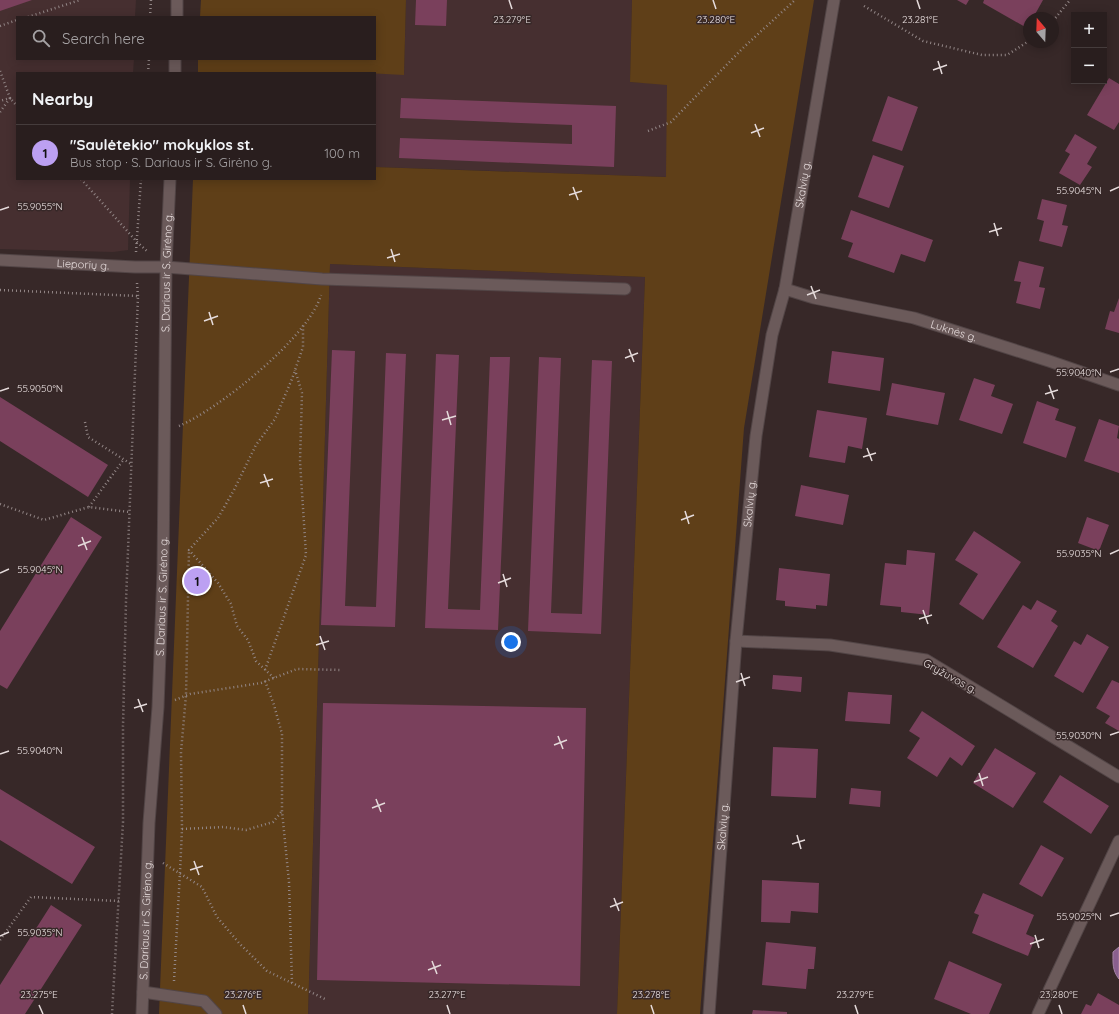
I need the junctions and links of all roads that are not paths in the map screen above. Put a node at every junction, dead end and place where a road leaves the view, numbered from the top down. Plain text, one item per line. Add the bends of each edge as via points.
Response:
1 (177, 0) edge
2 (834, 0) edge
3 (177, 16) edge
4 (175, 60) edge
5 (175, 72) edge
6 (170, 180) edge
7 (0, 260) edge
8 (166, 267) junction
9 (625, 289) dead end
10 (784, 289) junction
11 (1119, 385) edge
12 (736, 641) junction
13 (1119, 777) edge
14 (1119, 841) edge
15 (143, 992) junction
16 (142, 1014) edge
17 (216, 1014) edge
18 (709, 1014) edge
19 (1038, 1014) edge

1 - 3 street
2 - 10 street, Skalvių g.
4 - 5 street
6 - 8 street, S. Dariaus ir S. Girėno g.
7 - 8 street, Lieporių g.
8 - 9 street, Lieporių g. via 322,278
8 - 15 street, S. Dariaus ir S. Girėno g. via 163,572
10 - 11 street, Luknės g. via 814,298 914,318
10 - 12 street, Skalvių g. via 772,336 756,436
12 - 13 street, Gryžuvos g. via 830,645 926,660
12 - 18 street, Skalvių g.
14 - 19 street
15 - 16 street, S. Dariaus ir S. Girėno g.
15 - 17 street via 204,1000

